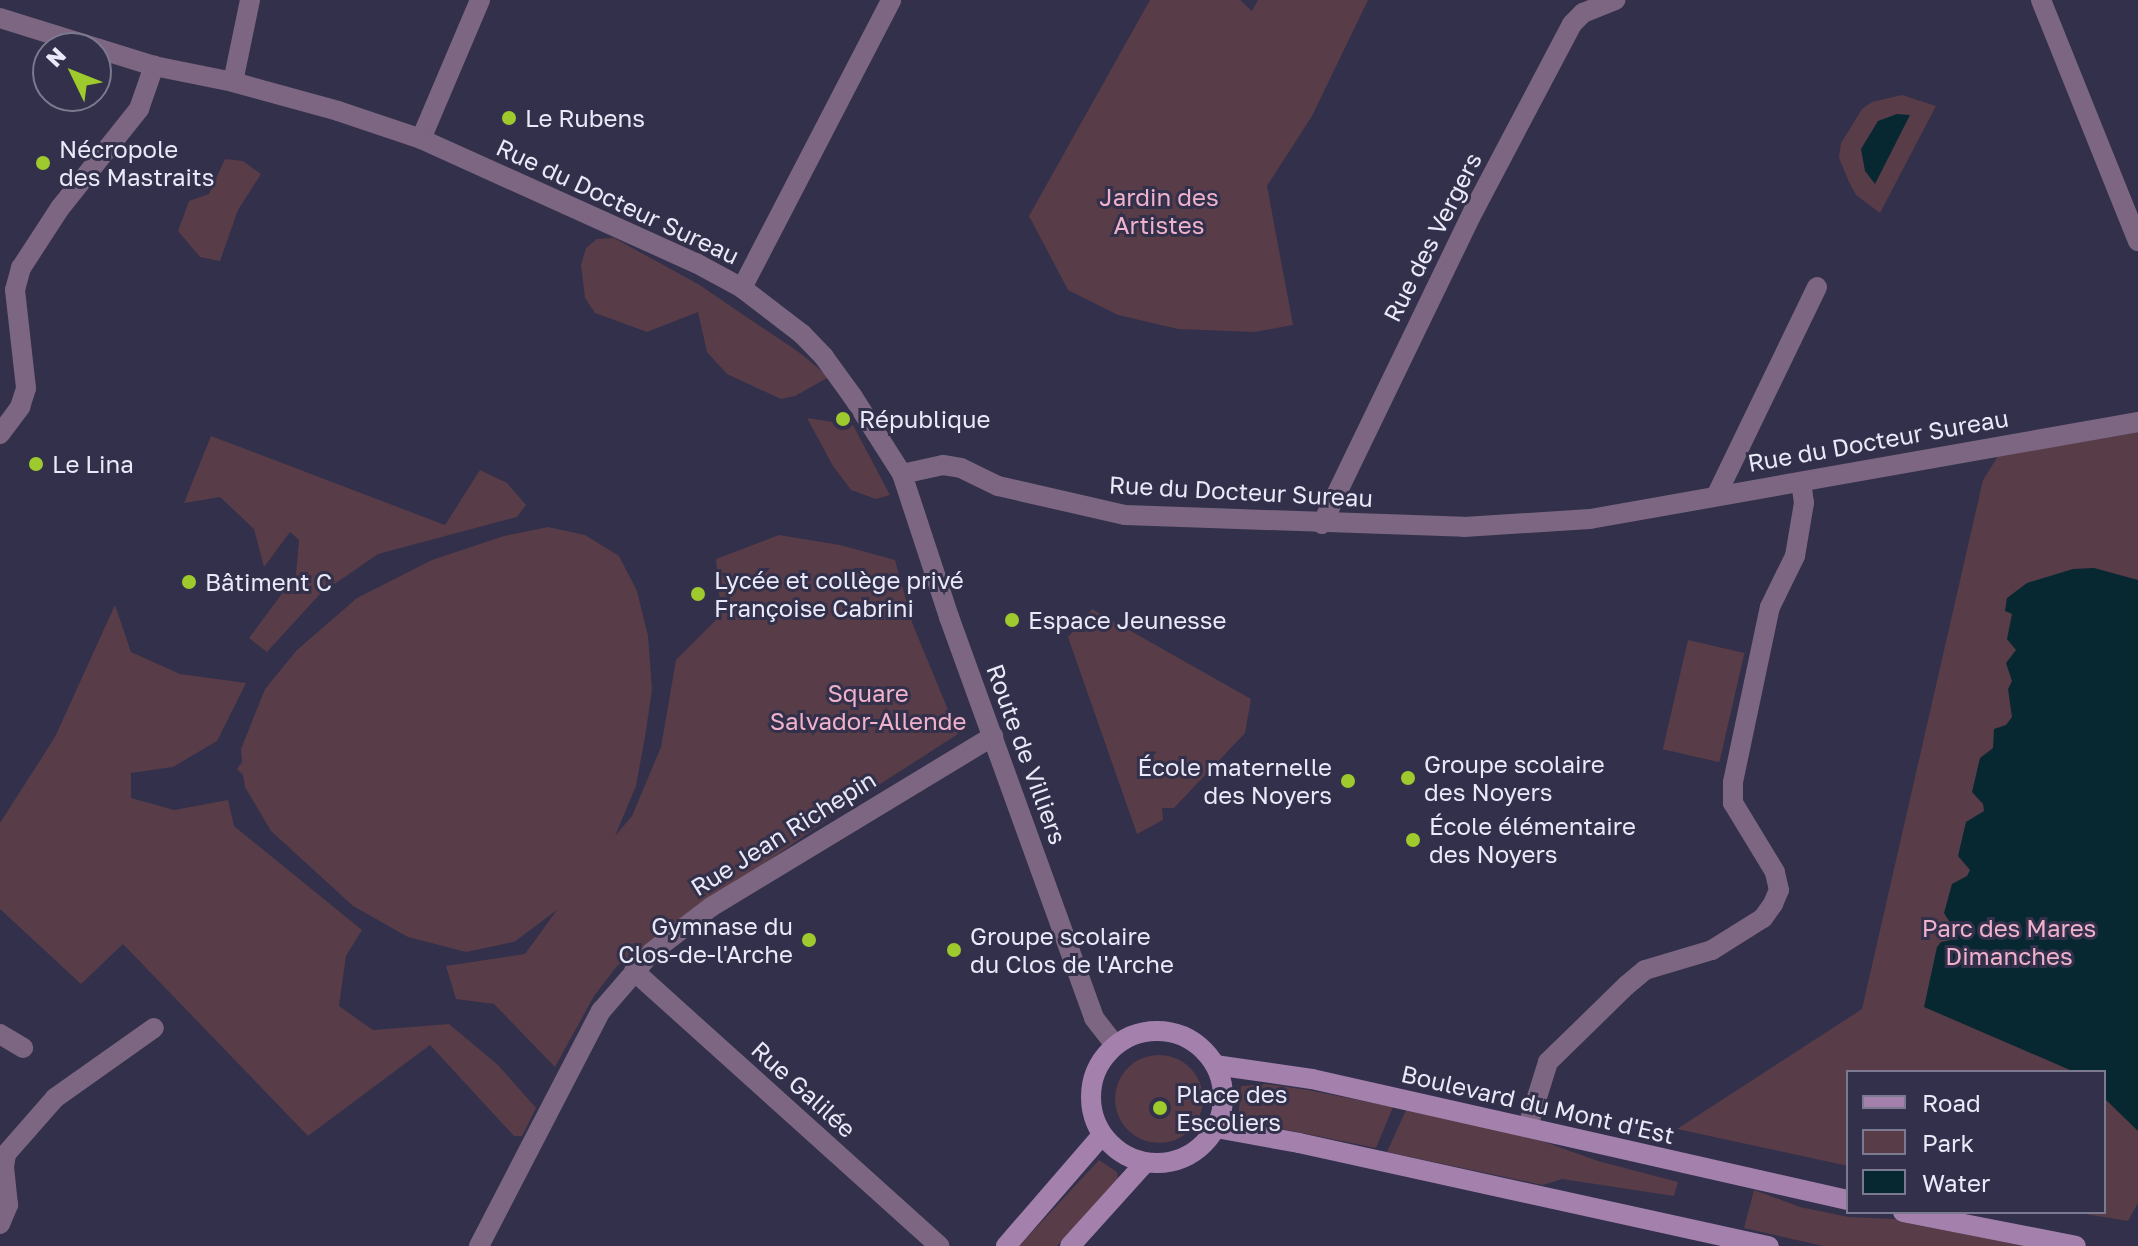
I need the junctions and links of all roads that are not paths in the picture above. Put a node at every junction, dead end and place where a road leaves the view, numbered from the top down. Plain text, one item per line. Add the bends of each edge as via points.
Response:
1 (250, 0) edge
2 (480, 0) edge
3 (891, 0) edge
4 (1616, 0) edge
5 (2041, 0) edge
6 (0, 18) edge
7 (154, 66) junction
8 (233, 82) junction
9 (421, 139) junction
10 (2138, 241) edge
11 (1817, 287) dead end
12 (742, 288) junction
13 (2138, 422) edge
14 (0, 434) edge
15 (902, 474) junction
16 (1801, 482) junction
17 (1716, 496) junction
18 (1322, 524) junction
19 (993, 736) junction
20 (634, 971) junction
21 (154, 1028) dead end
22 (0, 1034) edge
23 (1115, 1045) junction
24 (23, 1048) dead end
25 (1215, 1065) junction
26 (1528, 1126) junction
27 (1216, 1128) junction
28 (1102, 1135) junction
29 (1145, 1163) junction
30 (1846, 1200) edge
31 (1913, 1214) edge
32 (0, 1224) edge
33 (479, 1246) edge
34 (939, 1246) edge
35 (1006, 1246) edge
36 (1070, 1246) edge
37 (1769, 1246) edge
38 (2076, 1246) edge

1 - 8 street
2 - 9 street
3 - 12 street
4 - 18 street, Rue des Vergers via 1583,13 1572,24 1474,210
5 - 10 street
6 - 7 street, Rue du Docteur Sureau
7 - 8 street, Rue du Docteur Sureau
7 - 14 street via 139,109 60,208 21,268 15,290 26,388 20,407
8 - 9 street, Rue du Docteur Sureau
9 - 12 street, Rue du Docteur Sureau
11 - 17 street
12 - 15 street, Rue du Docteur Sureau via 824,357
13 - 16 street, Rue du Docteur Sureau
15 - 18 street, Rue du Docteur Sureau via 943,465 961,468 998,486 1125,515
15 - 19 street, Route de Villiers
16 - 17 street, Rue du Docteur Sureau
16 - 26 street via 1804,503 1795,556 1770,607 1733,782 1733,803 1775,872 1779,890 1763,918 1712,950 1645,970 1627,985 1548,1062
17 - 18 street, Rue du Docteur Sureau via 1590,519 1464,527
19 - 20 street, Rue Jean Richepin via 711,907
19 - 23 street, Route de Villiers via 1094,1018
20 - 33 street, Rue Jean Richepin via 601,1011
20 - 34 street, Rue Galilée
21 - 32 street via 55,1098 6,1154 8,1205
22 - 24 street
23 - 25 main road via 1158,1030 1201,1047
23 - 28 main road via 1099,1064 1091,1088 1092,1113
25 - 26 main road, Boulevard du Mont d'Est via 1312,1079
25 - 27 main road via 1223,1085
26 - 30 main road, Boulevard du Mont d'Est
27 - 29 main road via 1186,1157
27 - 37 main road
28 - 29 main road via 1121,1153
28 - 35 main road
29 - 36 main road
31 - 38 main road

